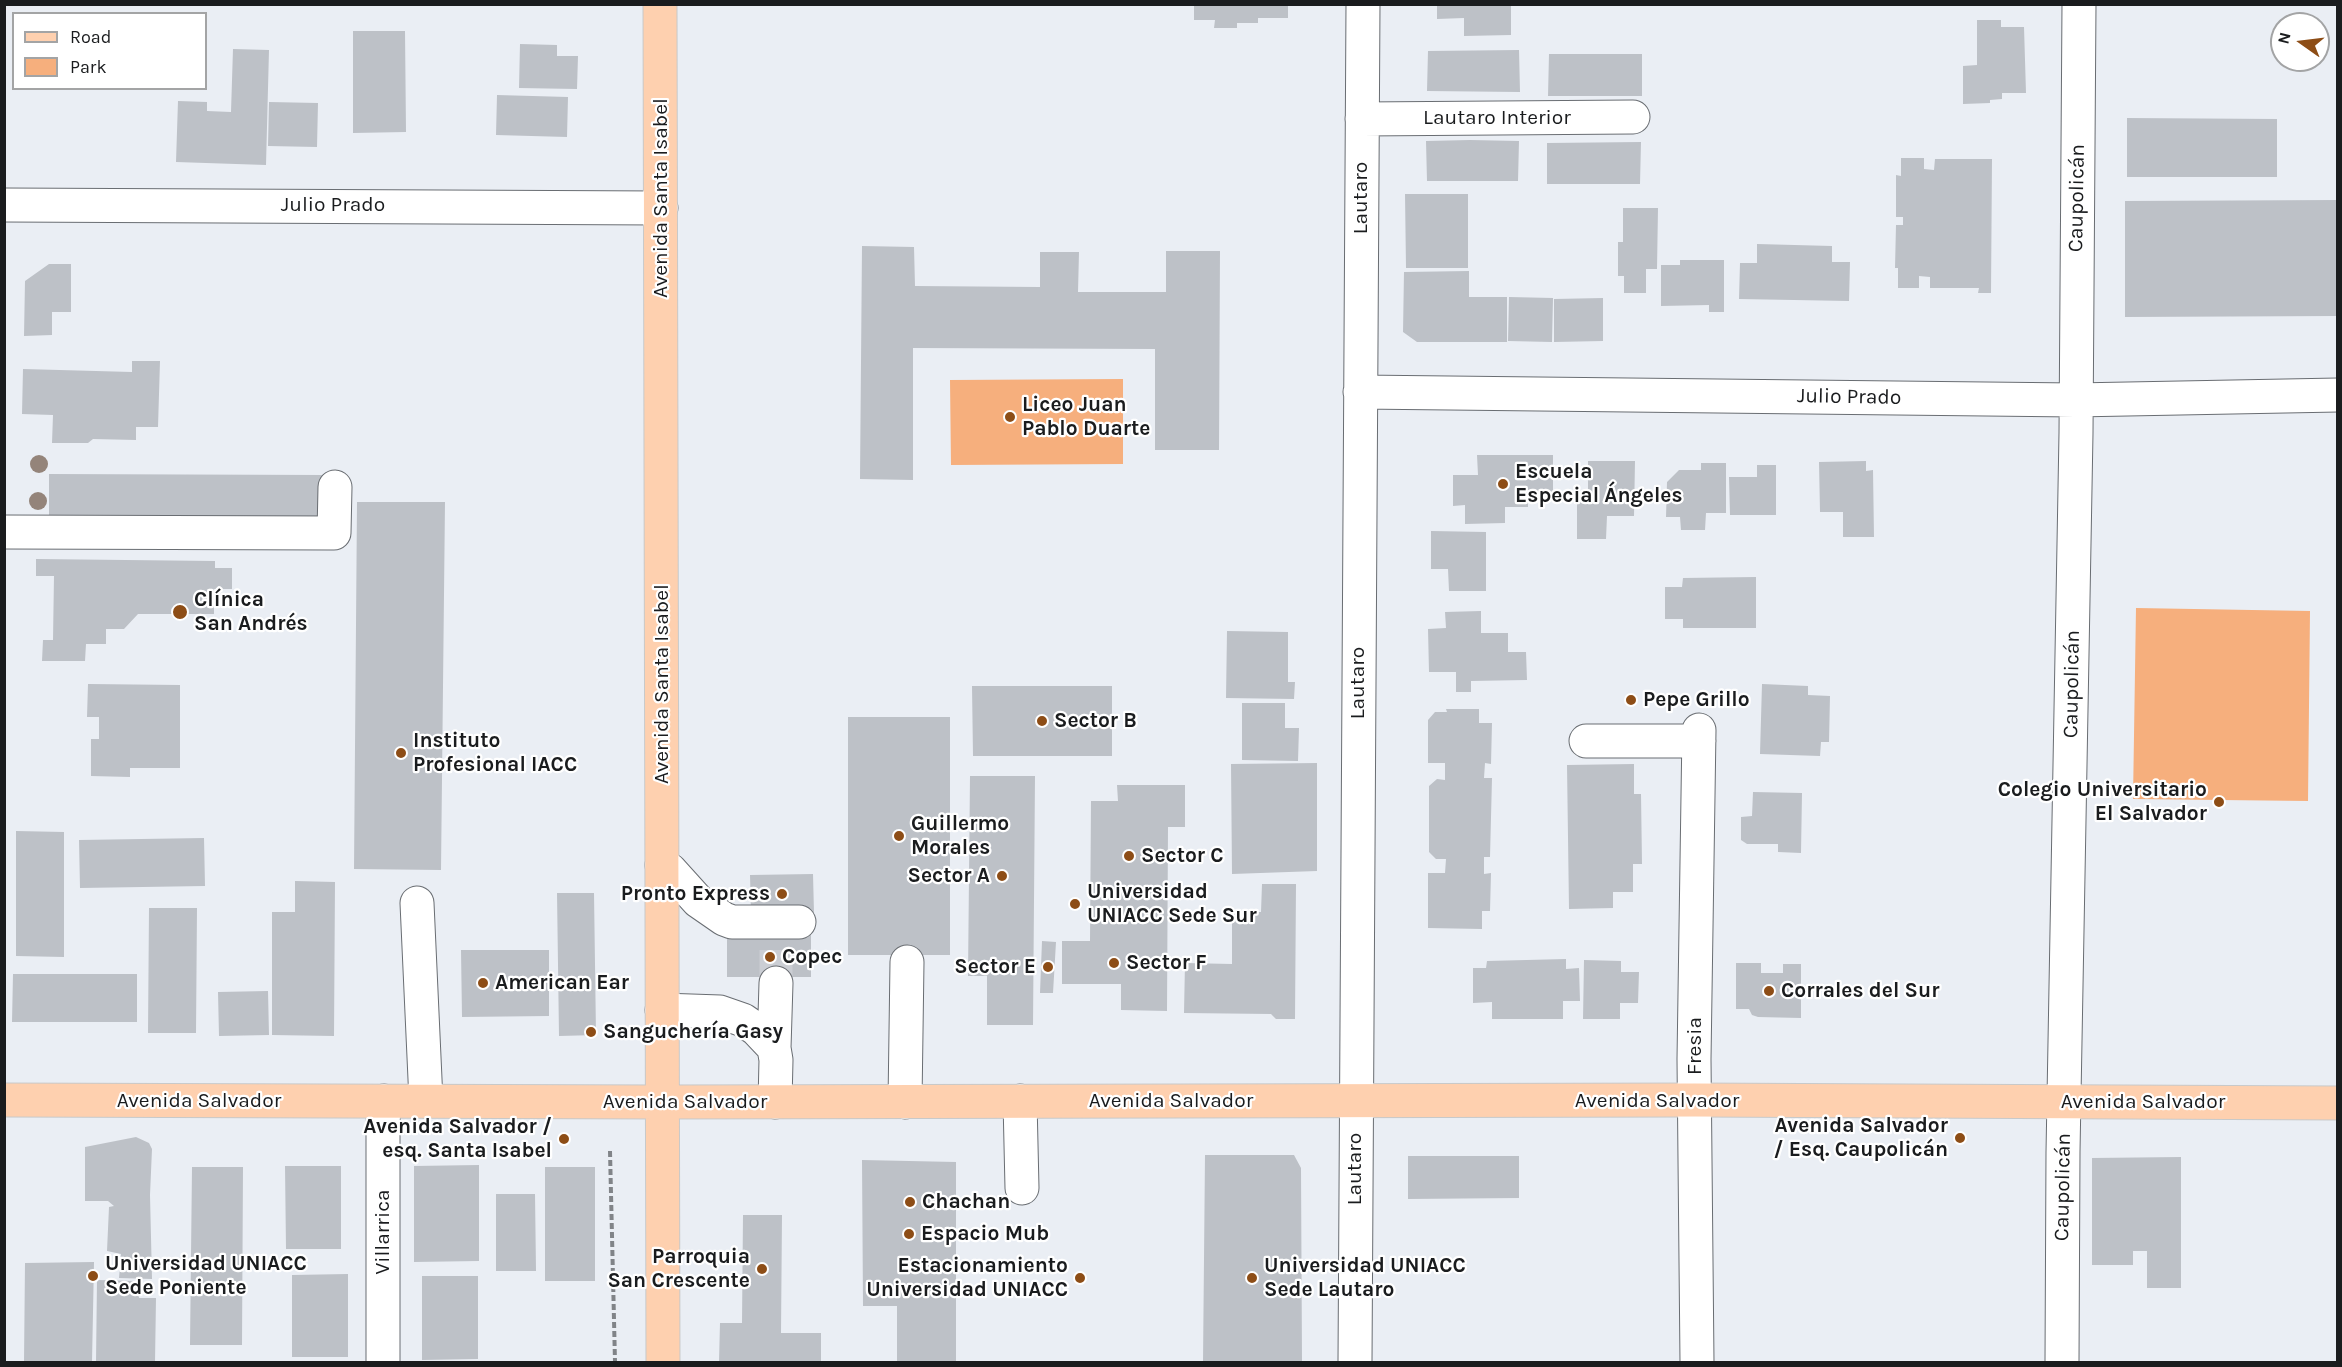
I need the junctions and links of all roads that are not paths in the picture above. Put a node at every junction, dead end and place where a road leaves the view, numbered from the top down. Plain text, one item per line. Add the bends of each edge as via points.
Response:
1 (660, 4) edge
2 (1363, 4) edge
3 (2079, 4) edge
4 (1633, 117) dead end
5 (1362, 119) junction
6 (4, 205) edge
7 (662, 208) junction
8 (1360, 392) junction
9 (2337, 395) edge
10 (2075, 400) junction
11 (335, 487) dead end
12 (4, 532) edge
13 (1586, 741) dead end
14 (662, 865) junction
15 (417, 903) dead end
16 (784, 924) dead end
17 (907, 962) dead end
18 (776, 983) tunnel mouth
19 (662, 1010) junction
20 (774, 1048) junction
21 (4, 1100) edge
22 (1695, 1100) junction
23 (384, 1101) junction
24 (426, 1101) junction
25 (1020, 1101) junction
26 (1356, 1101) junction
27 (2065, 1101) junction
28 (662, 1102) junction
29 (775, 1102) junction
30 (905, 1102) junction
31 (2337, 1103) edge
32 (1022, 1188) dead end
33 (383, 1362) edge
34 (663, 1362) edge
35 (1355, 1362) edge
36 (1696, 1362) edge
37 (2062, 1362) edge

1 - 7 main road, Avenida Santa Isabel
2 - 5 street, Lautaro
3 - 10 street, Caupolicán
4 - 5 street, Lautaro Interior
5 - 8 street, Lautaro
6 - 7 street, Julio Prado
7 - 14 main road, Avenida Santa Isabel
8 - 10 street, Julio Prado
8 - 26 street, Lautaro
9 - 10 street, Julio Prado
10 - 27 street, Caupolicán
11 - 12 street via 334,533
13 - 22 street, Fresia via 1699,735
14 - 16 street via 698,901 724,919
14 - 19 main road, Avenida Santa Isabel
15 - 24 street
17 - 30 street
18 - 20 street
19 - 20 street via 711,1010 732,1015 756,1029
19 - 28 main road, Avenida Santa Isabel
20 - 29 street
21 - 23 main road, Avenida Salvador
22 - 26 main road, Avenida Salvador
22 - 27 main road, Avenida Salvador
22 - 36 street, Fresia
23 - 24 main road, Avenida Salvador
23 - 33 street, Villarrica
24 - 28 main road, Avenida Salvador
25 - 26 main road, Avenida Salvador
25 - 30 main road, Avenida Salvador
25 - 32 street
26 - 35 street, Lautaro
27 - 31 main road, Avenida Salvador
27 - 37 street, Caupolicán
28 - 29 main road, Avenida Salvador
28 - 34 main road, Avenida Santa Isabel
29 - 30 main road, Avenida Salvador

